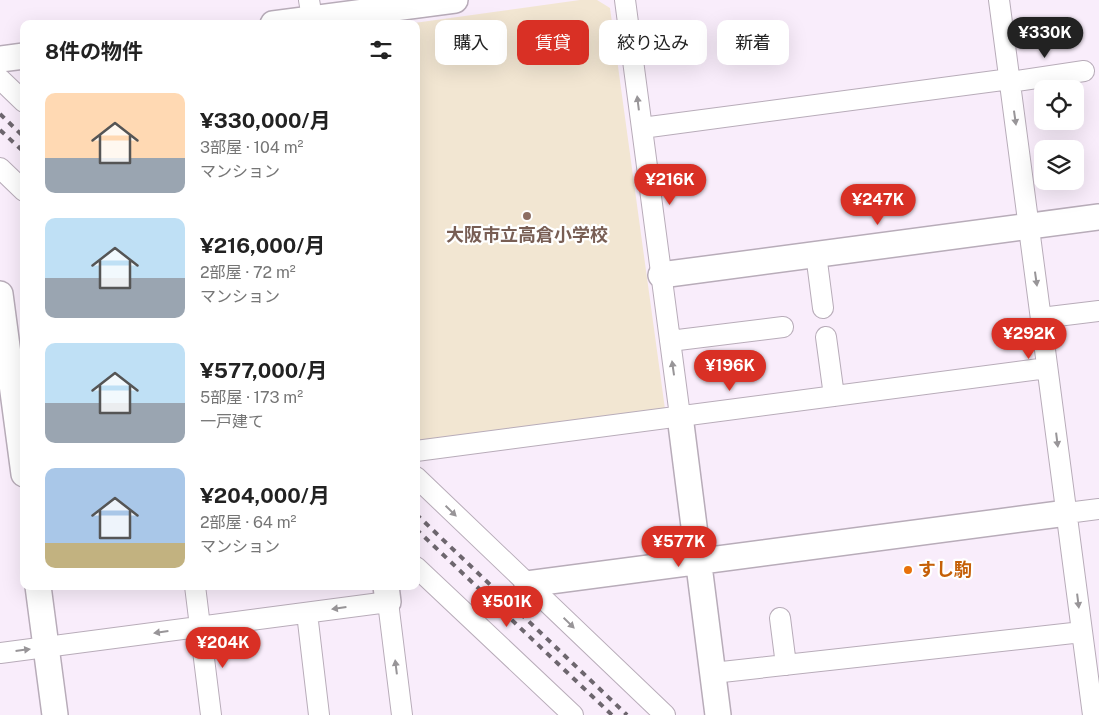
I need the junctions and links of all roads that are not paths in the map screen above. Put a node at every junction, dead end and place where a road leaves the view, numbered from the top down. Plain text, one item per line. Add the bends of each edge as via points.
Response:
1 (455, 0) edge
2 (625, 0) edge
3 (1000, 0) edge
4 (404, 3) edge
5 (311, 14) edge
6 (288, 20) edge
7 (20, 56) edge
8 (0, 59) edge
9 (1084, 72) dead end
10 (0, 79) edge
11 (1010, 80) junction
12 (20, 98) edge
13 (642, 128) junction
14 (0, 168) edge
15 (20, 187) edge
16 (1098, 222) edge
17 (1029, 226) junction
18 (816, 254) junction
19 (661, 275) junction
20 (0, 294) edge
21 (823, 308) dead end
22 (1099, 311) edge
23 (1041, 318) junction
24 (783, 327) dead end
25 (826, 337) dead end
26 (670, 341) junction
27 (11, 358) edge
28 (1047, 368) junction
29 (834, 396) junction
30 (680, 416) junction
31 (20, 438) edge
32 (420, 450) edge
33 (420, 481) edge
34 (1099, 509) edge
35 (1066, 514) junction
36 (698, 562) junction
37 (420, 571) edge
38 (527, 584) junction
39 (39, 590) edge
40 (196, 590) edge
41 (387, 594) edge
42 (306, 613) junction
43 (780, 618) dead end
44 (201, 627) junction
45 (1082, 632) junction
46 (46, 647) junction
47 (0, 653) edge
48 (786, 665) junction
49 (713, 673) junction
50 (55, 715) edge
51 (212, 715) edge
52 (319, 715) edge
53 (402, 715) edge
54 (573, 715) edge
55 (665, 715) edge
56 (718, 715) edge
57 (1093, 715) edge

1 - 4 street
13 -> 2 street
3 - 11 street
4 - 5 street
5 - 6 street
7 - 8 street
9 - 11 street
10 - 12 street
11 - 13 street
11 -> 17 street
13 - 19 street
14 - 15 street
16 - 17 street
17 - 18 street
17 -> 23 street
18 - 19 street
18 - 21 street
19 - 26 street
20 - 27 street
22 - 23 street
23 - 28 street
24 - 26 street
25 - 29 street
30 -> 26 street
27 - 31 street
28 - 29 street
28 -> 35 street
29 - 30 street
30 - 32 street
30 - 36 street
33 -> 38 street
34 - 35 street
35 - 36 street
35 -> 45 street
36 - 38 street
36 - 49 street
37 - 54 street
38 -> 55 street
39 - 46 street
40 - 44 street
41 -> 42 street
53 -> 41 street
42 - 44 street
42 - 52 street
43 - 48 street
44 -> 46 street
44 - 51 street
45 - 48 street
45 - 57 street
47 -> 46 street
46 - 50 street
48 - 49 street
49 - 56 street

